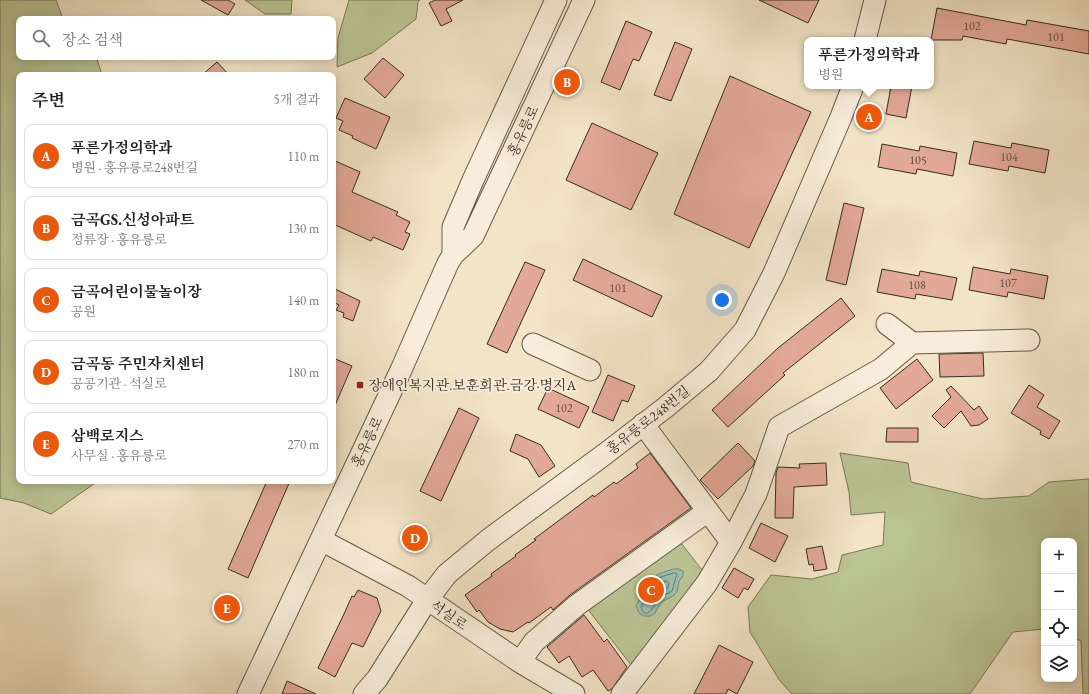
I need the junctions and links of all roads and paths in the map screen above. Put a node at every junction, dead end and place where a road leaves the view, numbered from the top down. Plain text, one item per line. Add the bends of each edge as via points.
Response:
1 (556, 0) edge
2 (584, 0) edge
3 (875, 0) edge
4 (865, 37) edge
5 (852, 89) edge
6 (453, 255) junction
7 (887, 324) dead end
8 (1029, 340) dead end
9 (533, 344) dead end
10 (912, 344) junction
11 (590, 370) dead end
12 (643, 424) junction
13 (708, 511) junction
14 (321, 540) junction
15 (731, 542) junction
16 (427, 600) junction
17 (520, 662) junction
18 (248, 694) edge
19 (364, 694) edge
20 (574, 694) edge
21 (622, 694) edge

1 - 6 street, 홍유릉로 via 453,227
2 - 6 street, 홍유릉로 via 473,236
3 - 4 street
5 - 12 street, 홍유릉로248번길 via 777,266 745,330 709,371
6 - 14 street, 홍유릉로
7 - 10 street
8 - 10 street
9 - 11 street
10 - 15 street via 881,370 779,427 756,494
12 - 13 street
12 - 16 street, 홍유릉로248번길 via 488,540 448,574
13 - 15 street
13 - 17 street via 577,605 534,642
14 - 16 street, 석실로 via 408,586
14 - 18 street, 홍유릉로
15 - 21 street via 707,583
16 - 17 street, 석실로
16 - 19 street, 홍유릉로248번길 via 377,679
17 - 20 street, 석실로

